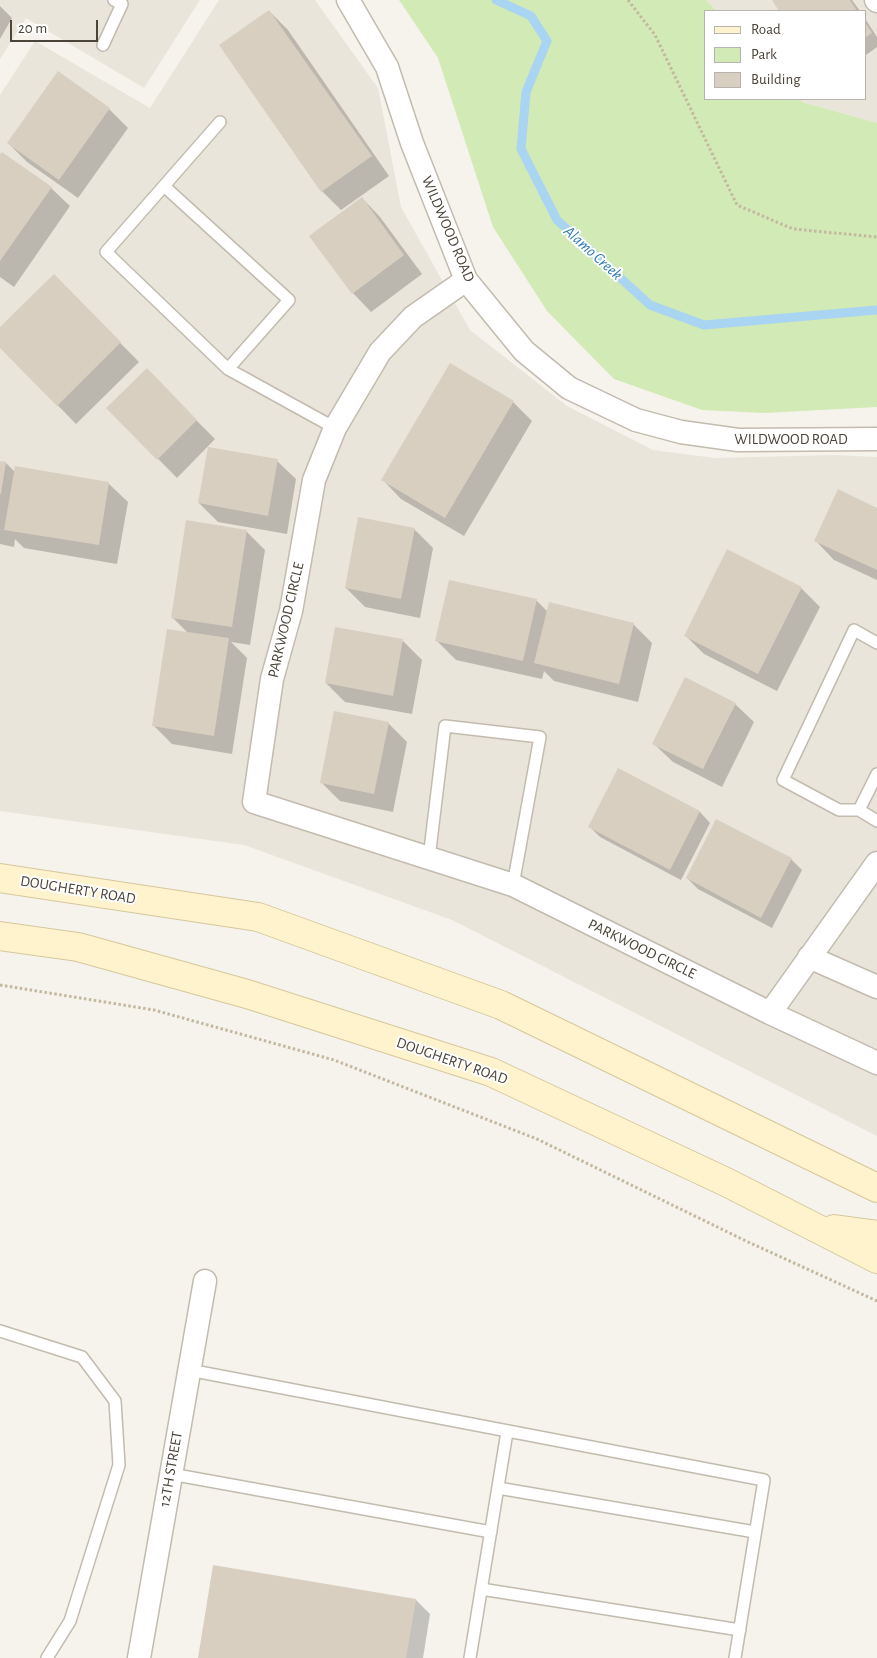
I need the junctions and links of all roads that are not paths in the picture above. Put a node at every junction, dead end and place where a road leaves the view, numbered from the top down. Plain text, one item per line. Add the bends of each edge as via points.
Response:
1 (114, 0) edge
2 (348, 0) edge
3 (103, 44) dead end
4 (220, 122) dead end
5 (164, 186) junction
6 (466, 280) junction
7 (228, 369) junction
8 (335, 428) junction
9 (877, 439) edge
10 (877, 642) edge
11 (877, 774) edge
12 (859, 810) junction
13 (877, 821) edge
14 (429, 858) junction
15 (877, 863) edge
16 (0, 878) edge
17 (513, 885) junction
18 (0, 936) edge
19 (810, 957) junction
20 (877, 987) edge
21 (770, 1013) junction
22 (877, 1062) edge
23 (877, 1188) edge
24 (813, 1226) junction
25 (877, 1235) edge
26 (877, 1259) edge
27 (205, 1281) dead end
28 (0, 1331) edge
29 (189, 1370) junction
30 (507, 1432) junction
31 (171, 1474) junction
32 (498, 1488) junction
33 (491, 1532) junction
34 (755, 1532) junction
35 (481, 1589) junction
36 (740, 1630) junction
37 (47, 1658) edge
38 (139, 1658) edge
39 (470, 1658) edge
40 (735, 1658) edge

1 - 3 lane via 122,4
2 - 6 street, WILDWOOD ROAD via 387,67 412,143
4 - 5 lane
5 - 7 lane via 106,252
5 - 7 lane via 289,300
6 - 8 street, PARKWOOD CIRCLE via 413,317 380,352
6 - 9 street, WILDWOOD ROAD via 531,357 569,388 636,420 682,432 738,440
7 - 8 lane
8 - 14 street, PARKWOOD CIRCLE via 314,480 291,611 272,679 254,802
10 - 12 lane via 854,630 783,780 839,810
11 - 12 lane
12 - 13 lane
14 - 17 street, PARKWOOD CIRCLE
14 - 17 lane via 446,726 540,737
15 - 19 street
16 - 23 main road, DOUGHERTY ROAD via 258,917 501,1005
17 - 21 street, PARKWOOD CIRCLE
18 - 24 main road, DOUGHERTY ROAD via 78,947 228,988 491,1072
19 - 20 street
19 - 21 street
21 - 22 street, PARKWOOD CIRCLE
24 - 25 main road
24 - 26 main road, DOUGHERTY ROAD
27 - 29 street, 12TH STREET
28 - 37 lane via 82,1356 115,1401 119,1465 70,1621
29 - 30 lane
29 - 31 street, 12TH STREET
30 - 32 lane
30 - 34 lane via 764,1480
31 - 33 lane
31 - 38 street, 12TH STREET
32 - 33 lane
32 - 34 lane
33 - 35 lane
34 - 36 lane
35 - 36 lane
35 - 39 lane
36 - 40 lane

